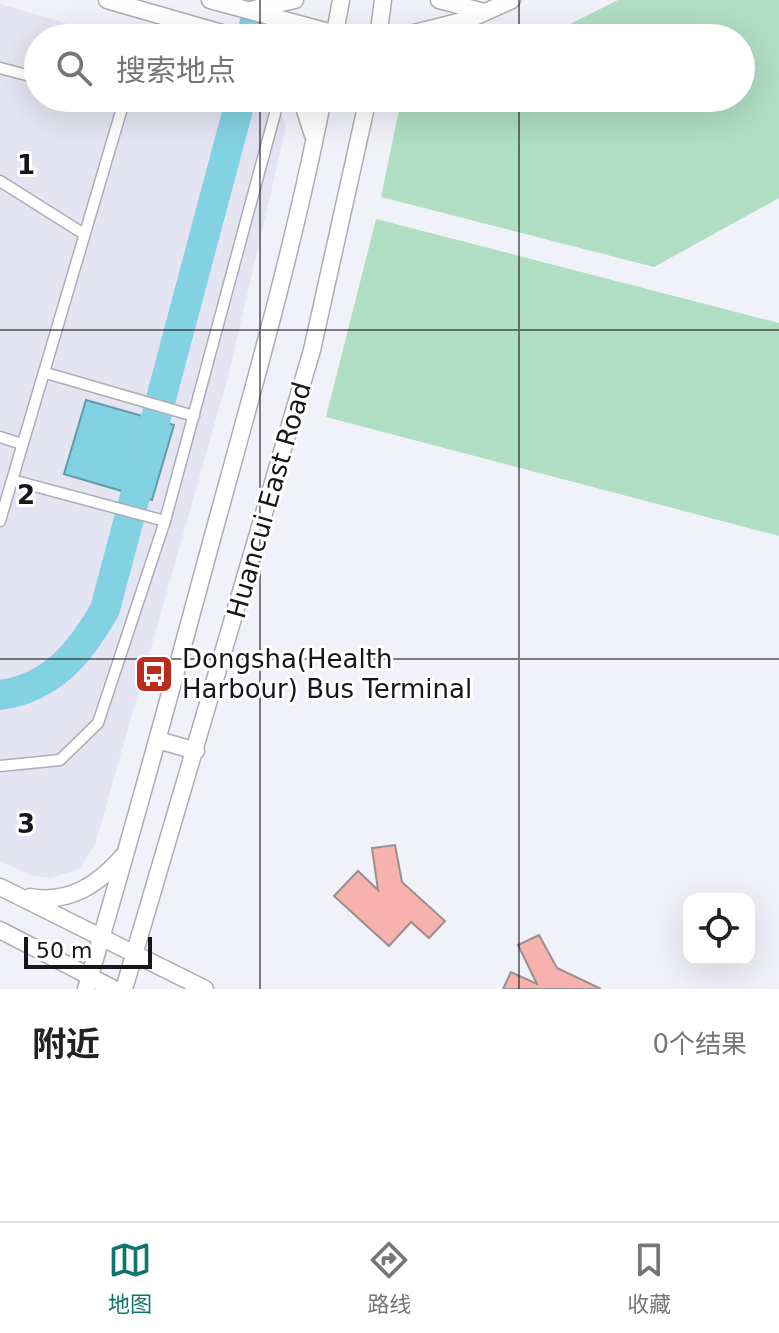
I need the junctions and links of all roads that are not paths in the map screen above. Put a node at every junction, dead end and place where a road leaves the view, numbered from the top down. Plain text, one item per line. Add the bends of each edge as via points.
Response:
1 (107, 0) edge
2 (210, 0) edge
3 (295, 0) edge
4 (341, 0) edge
5 (383, 0) edge
6 (439, 0) edge
7 (512, 0) edge
8 (240, 9) junction
9 (486, 13) junction
10 (190, 24) edge
11 (294, 24) edge
12 (340, 24) edge
13 (380, 24) edge
14 (446, 24) edge
15 (0, 68) edge
16 (24, 74) edge
17 (121, 112) edge
18 (275, 112) edge
19 (306, 112) edge
20 (320, 112) edge
21 (365, 112) edge
22 (313, 148) junction
23 (0, 181) edge
24 (84, 234) junction
25 (46, 373) junction
26 (194, 416) junction
27 (0, 437) edge
28 (22, 444) junction
29 (12, 480) junction
30 (0, 521) edge
31 (165, 521) junction
32 (158, 740) junction
33 (196, 751) junction
34 (0, 759) edge
35 (4, 767) edge
36 (127, 850) junction
37 (7, 890) edge
38 (0, 930) edge
39 (101, 937) junction
40 (135, 954) junction
41 (88, 983) edge
42 (114, 989) edge
43 (124, 989) edge
44 (205, 989) edge

1 - 10 street
2 - 8 street
3 - 8 street
4 - 12 street
5 - 13 street
6 - 9 street
7 - 9 street
8 - 11 street
9 - 14 street
15 - 16 street
17 - 24 street
18 - 26 street
19 - 22 street
20 - 22 street, Huancui East Road
21 - 33 street, Huancui East Road via 312,350
22 - 32 street, Huancui East Road
23 - 24 street
24 - 25 street
25 - 26 street
25 - 28 street
26 - 31 street
27 - 28 street
28 - 29 street
29 - 30 street
29 - 31 street
31 - 35 street via 98,723 60,760
32 - 33 street
32 - 36 street
33 - 40 street, Huancui East Road
34 - 35 street
36 - 37 street via 98,881 67,897
36 - 39 street
37 - 39 street
38 - 41 street
39 - 40 street
39 - 41 street
40 - 43 street, Huancui East Road
40 - 44 street
41 - 42 street

